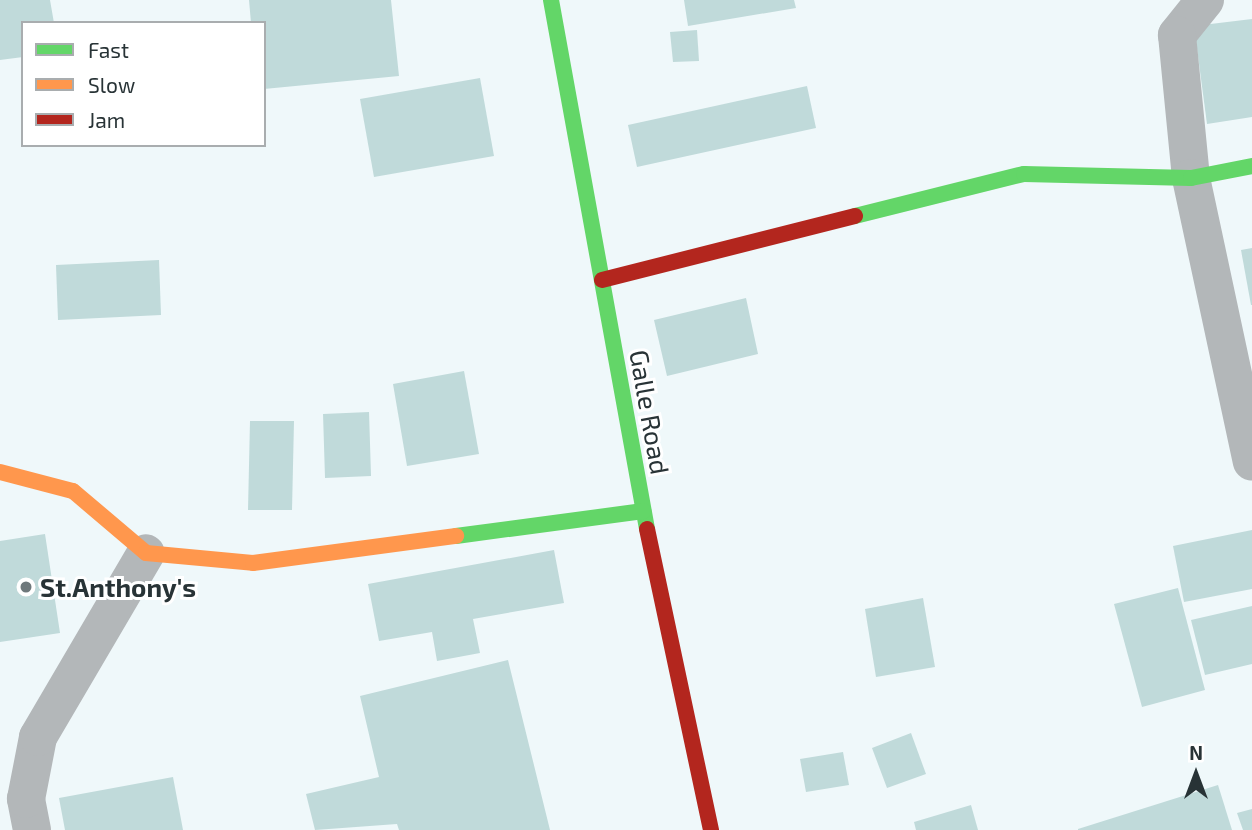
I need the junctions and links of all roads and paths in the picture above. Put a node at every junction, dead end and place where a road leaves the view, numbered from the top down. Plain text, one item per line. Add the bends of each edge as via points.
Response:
1 (551, 0) edge
2 (1205, 0) edge
3 (1252, 166) edge
4 (1191, 178) junction
5 (602, 280) junction
6 (1252, 462) edge
7 (0, 472) edge
8 (643, 511) junction
9 (146, 553) junction
10 (32, 830) edge
11 (712, 830) edge

1 - 5 main road, Galle Road
2 - 4 street via 1177,35
3 - 4 main road
4 - 5 main road via 1024,174
4 - 6 street
5 - 8 main road, Galle Road
7 - 9 main road via 73,491
8 - 9 main road via 253,563
8 - 11 main road, Galle Road
9 - 10 street via 38,737 26,799

